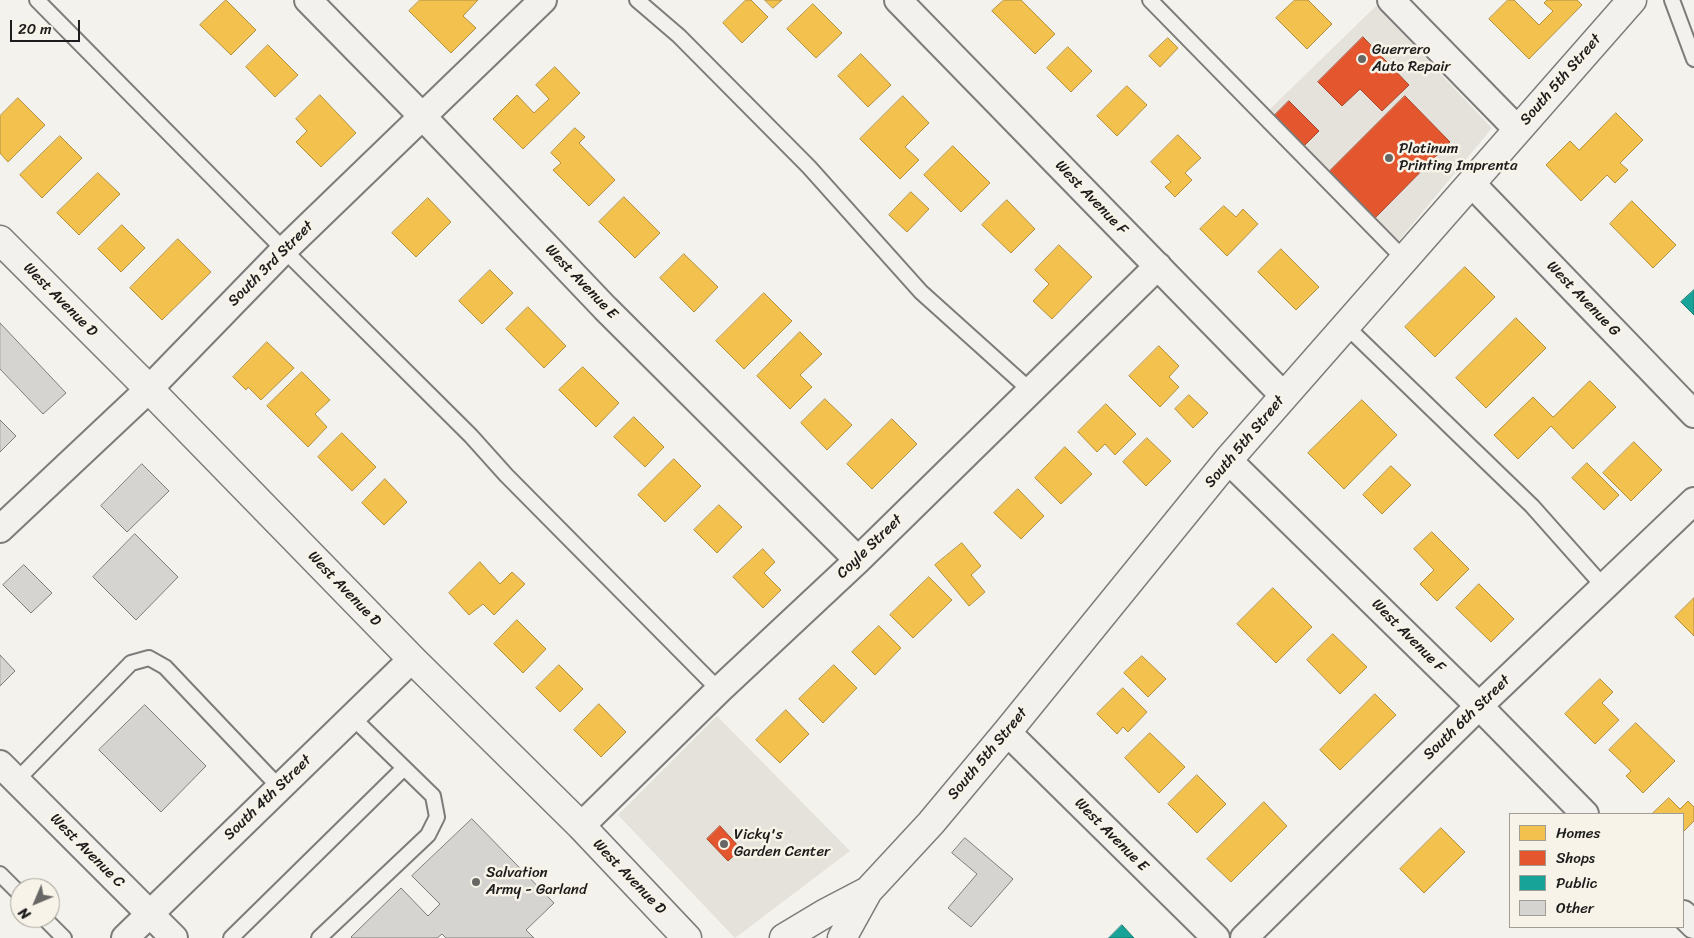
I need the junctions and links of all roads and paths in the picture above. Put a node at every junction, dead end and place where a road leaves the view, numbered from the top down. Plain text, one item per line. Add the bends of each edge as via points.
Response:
1 (37, 0) edge
2 (308, 0) edge
3 (543, 0) edge
4 (637, 0) edge
5 (898, 0) edge
6 (1150, 0) edge
7 (1391, 0) edge
8 (1632, 0) edge
9 (1672, 0) edge
10 (1694, 59) edge
11 (423, 117) junction
12 (1518, 130) junction
13 (1472, 184) junction
14 (0, 240) edge
15 (284, 250) junction
16 (1405, 260) junction
17 (1158, 266) junction
18 (1346, 326) junction
19 (149, 389) junction
20 (1031, 391) junction
21 (1284, 396) junction
22 (1694, 414) edge
23 (1228, 460) junction
24 (1694, 501) edge
25 (0, 529) edge
26 (858, 560) junction
27 (1604, 587) junction
28 (412, 658) junction
29 (719, 690) junction
30 (1479, 706) junction
31 (352, 717) junction
32 (1007, 732) junction
33 (404, 768) junction
34 (8, 772) edge
35 (279, 787) junction
36 (1584, 813) edge
37 (581, 826) junction
38 (0, 874) edge
39 (10, 884) edge
40 (868, 891) junction
41 (149, 913) junction
42 (1684, 915) edge
43 (1694, 925) edge
44 (54, 928) edge
45 (64, 938) edge
46 (125, 938) edge
47 (174, 938) edge
48 (231, 938) edge
49 (319, 938) edge
50 (687, 938) edge
51 (784, 938) edge
52 (842, 938) edge
53 (1216, 938) edge
54 (1244, 938) edge

1 - 15 lane
2 - 11 street, West Avenue E
3 - 11 street, South 3rd Street
4 - 20 lane via 680,36 809,168 921,292
5 - 17 street, West Avenue F
6 - 16 lane
7 - 12 street
8 - 12 street, South 5th Street
9 - 10 lane
11 - 15 street, South 3rd Street
11 - 26 street, West Avenue E via 605,308
12 - 13 street, South 5th Street
13 - 16 street, South 5th Street
13 - 22 street, West Avenue G
14 - 19 street, West Avenue D
15 - 19 street, South 3rd Street
15 - 29 lane
16 - 18 street, South 5th Street
17 - 20 street, Coyle Street
17 - 21 street, West Avenue F
18 - 21 street, South 5th Street
18 - 27 lane via 1532,506
19 - 25 street, South 3rd Street
19 - 28 street, West Avenue D
20 - 26 street, Coyle Street
21 - 23 street, South 5th Street
23 - 30 street, West Avenue F
23 - 32 street, South 5th Street
24 - 27 street, South 6th Street
26 - 29 street, Coyle Street
27 - 30 street, South 6th Street
28 - 31 street, South 4th Street
28 - 37 street, West Avenue D
29 - 37 street, Coyle Street
30 - 36 street, West Avenue F
30 - 54 street, South 6th Street
31 - 33 lane
31 - 35 street, South 4th Street
32 - 40 street, South 5th Street via 931,823
32 - 53 street, West Avenue E
33 - 48 lane
33 - 49 lane via 433,796 437,817 428,835
34 - 35 lane via 131,663 149,658 165,667
34 - 41 street, West Avenue C
35 - 41 street, South 4th Street
37 - 50 street, West Avenue D
38 - 39 lane
40 - 51 street, South 5th Street
40 - 52 street, South 5th Street
41 - 46 street, South 4th Street
41 - 47 street, West Avenue C
42 - 43 street
44 - 45 lane

